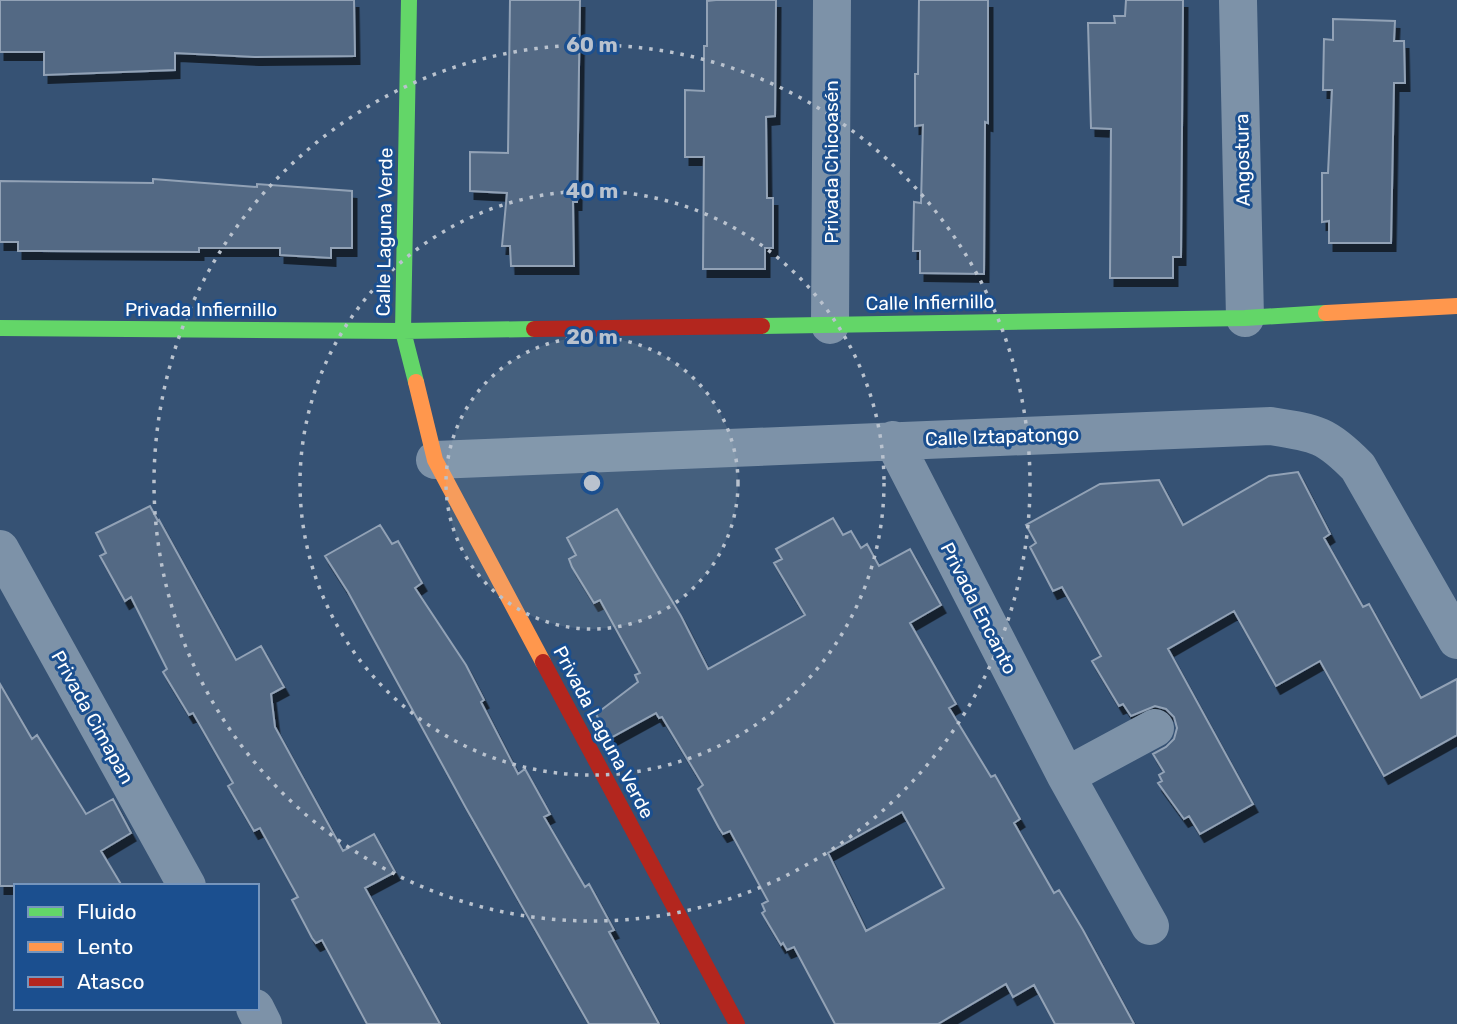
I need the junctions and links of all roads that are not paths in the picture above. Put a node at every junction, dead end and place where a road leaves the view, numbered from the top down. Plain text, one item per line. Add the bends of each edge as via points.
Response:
1 (409, 0) edge
2 (832, 0) edge
3 (1238, 1) edge
4 (1457, 306) edge
5 (1245, 318) junction
6 (830, 325) junction
7 (0, 328) edge
8 (403, 331) junction
9 (893, 440) junction
10 (435, 460) junction
11 (0, 549) edge
12 (1457, 639) edge
13 (1155, 728) dead end
14 (1066, 776) junction
15 (186, 884) edge
16 (1150, 926) dead end
17 (737, 1024) edge

1 - 8 street, Calle Laguna Verde
2 - 6 street, Privada Chicoasén
3 - 5 street, Angostura
4 - 5 street, Calle Infiernillo
5 - 6 street, Calle Infiernillo
6 - 8 street, Calle Infiernillo
7 - 8 street, Privada Infiernillo
8 - 10 street, Calle Laguna Verde
9 - 10 street, Calle Iztapatongo
9 - 12 street, Calle Iztapatongo via 1272,426 1314,433 1338,446 1358,467
9 - 14 street, Privada Encanto
10 - 17 street, Privada Laguna Verde
11 - 15 street, Privada Cimapan
13 - 14 street
14 - 16 street, Privada Encanto

